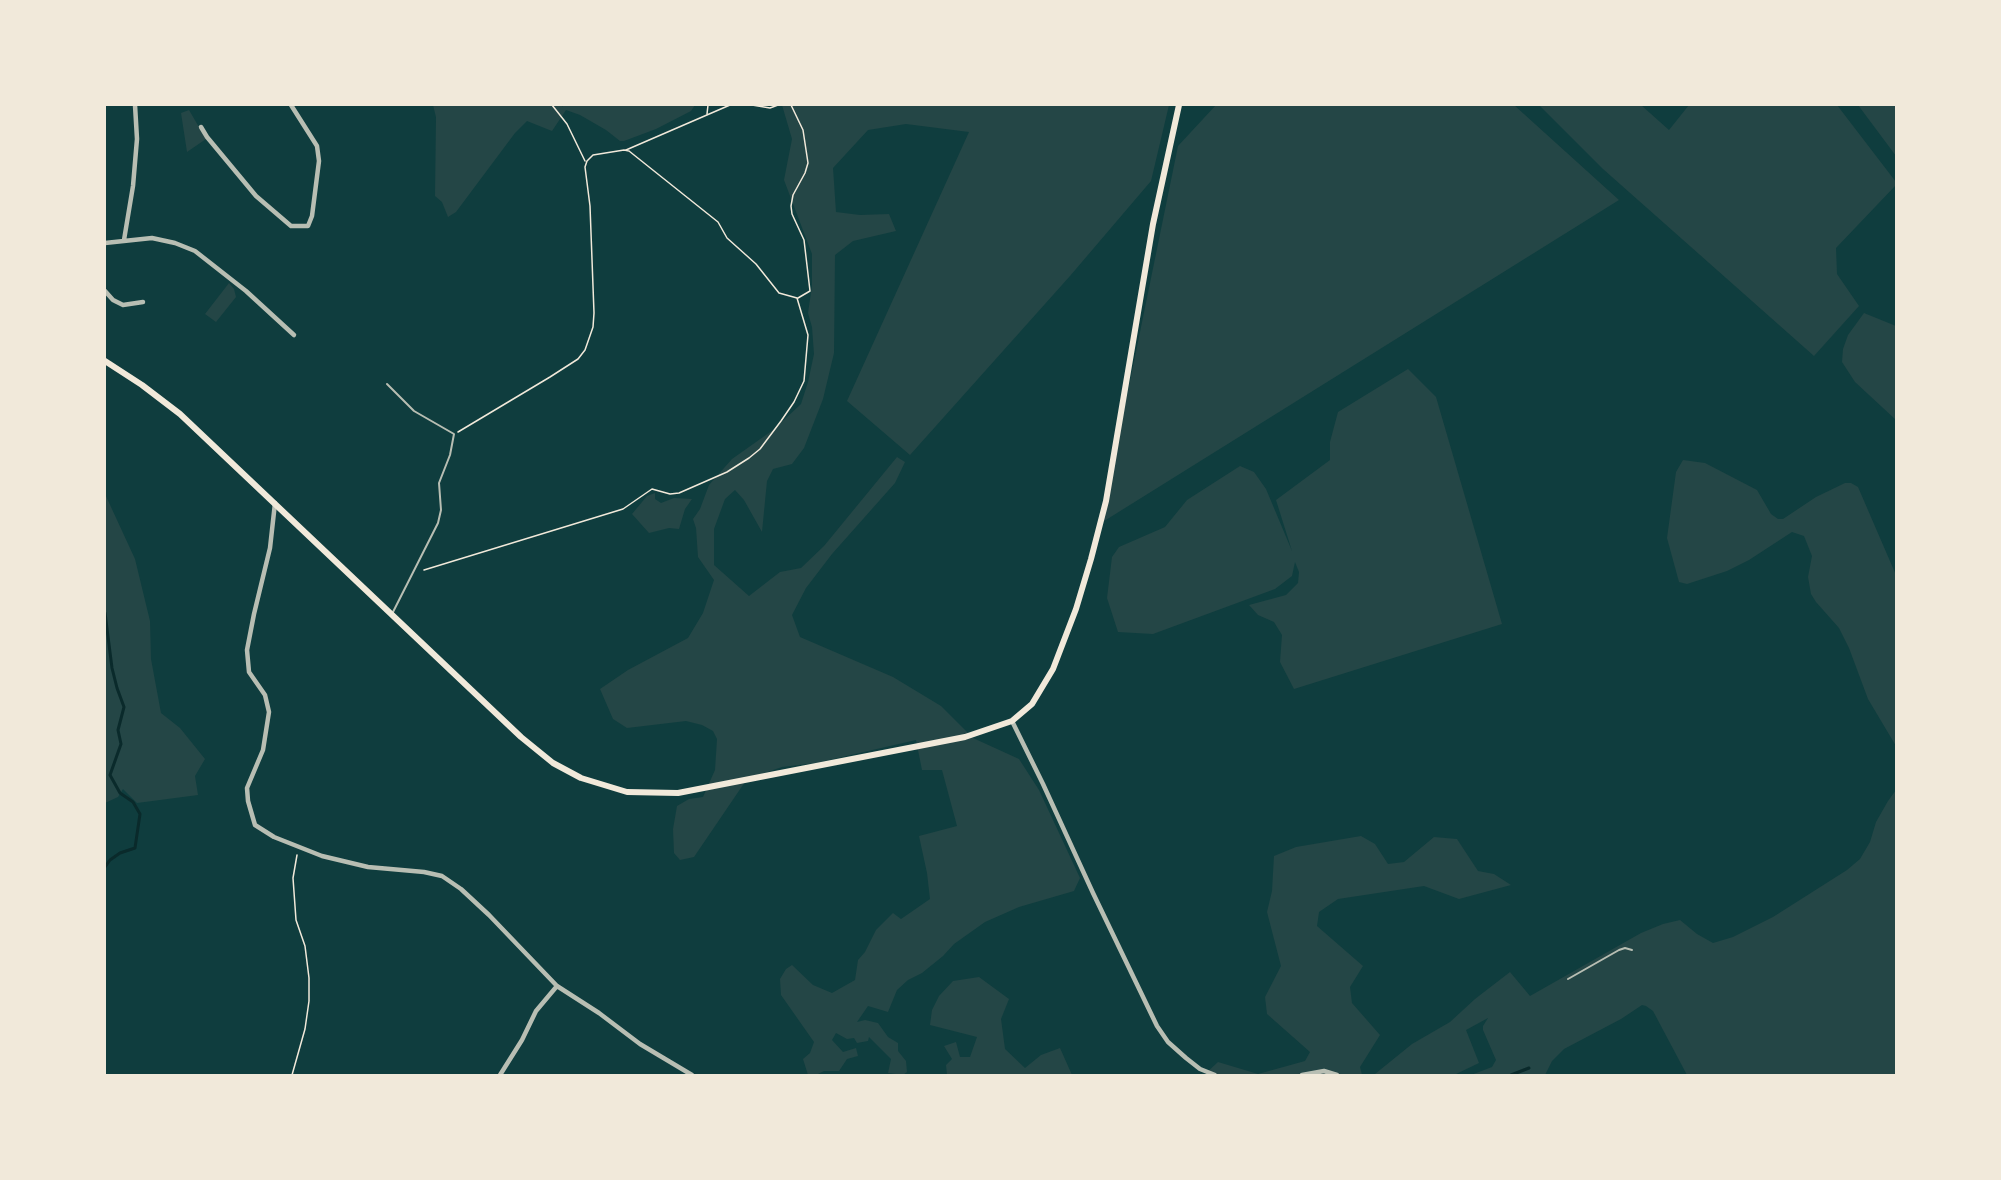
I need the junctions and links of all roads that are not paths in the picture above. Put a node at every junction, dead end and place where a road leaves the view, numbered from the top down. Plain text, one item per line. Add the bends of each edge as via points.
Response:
1 (135, 105) edge
2 (291, 105) edge
3 (1179, 105) edge
4 (201, 127) dead end
5 (124, 240) junction
6 (105, 243) edge
7 (105, 291) edge
8 (143, 302) dead end
9 (294, 335) dead end
10 (105, 361) edge
11 (387, 384) dead end
12 (275, 503) junction
13 (392, 614) junction
14 (1012, 721) junction
15 (1632, 950) dead end
16 (1568, 979) dead end
17 (557, 986) junction
18 (500, 1075) edge
19 (692, 1075) edge
20 (1215, 1075) edge
21 (1302, 1075) edge
22 (1337, 1075) edge

1 - 5 street via 134,186
2 - 4 street via 317,146 320,161 308,226 291,226 256,196
3 - 14 main road via 1153,224 1106,501 1091,559 1053,669 1032,704
5 - 6 street
5 - 9 street via 165,240 195,251
7 - 8 street via 123,305
10 - 12 main road via 180,414
11 - 13 lane via 414,411 454,434 439,483 438,524
12 - 13 main road
12 - 17 street via 270,548 247,650 249,672 265,695 269,716 263,750 248,783 255,825 322,856 368,867 442,876 489,915
13 - 14 main road via 543,756 581,778 627,792 692,792 965,736
14 - 20 street via 1156,1026 1186,1058
15 - 16 lane via 1619,950
17 - 18 street via 536,1011
17 - 19 street
21 - 22 street via 1324,1071

